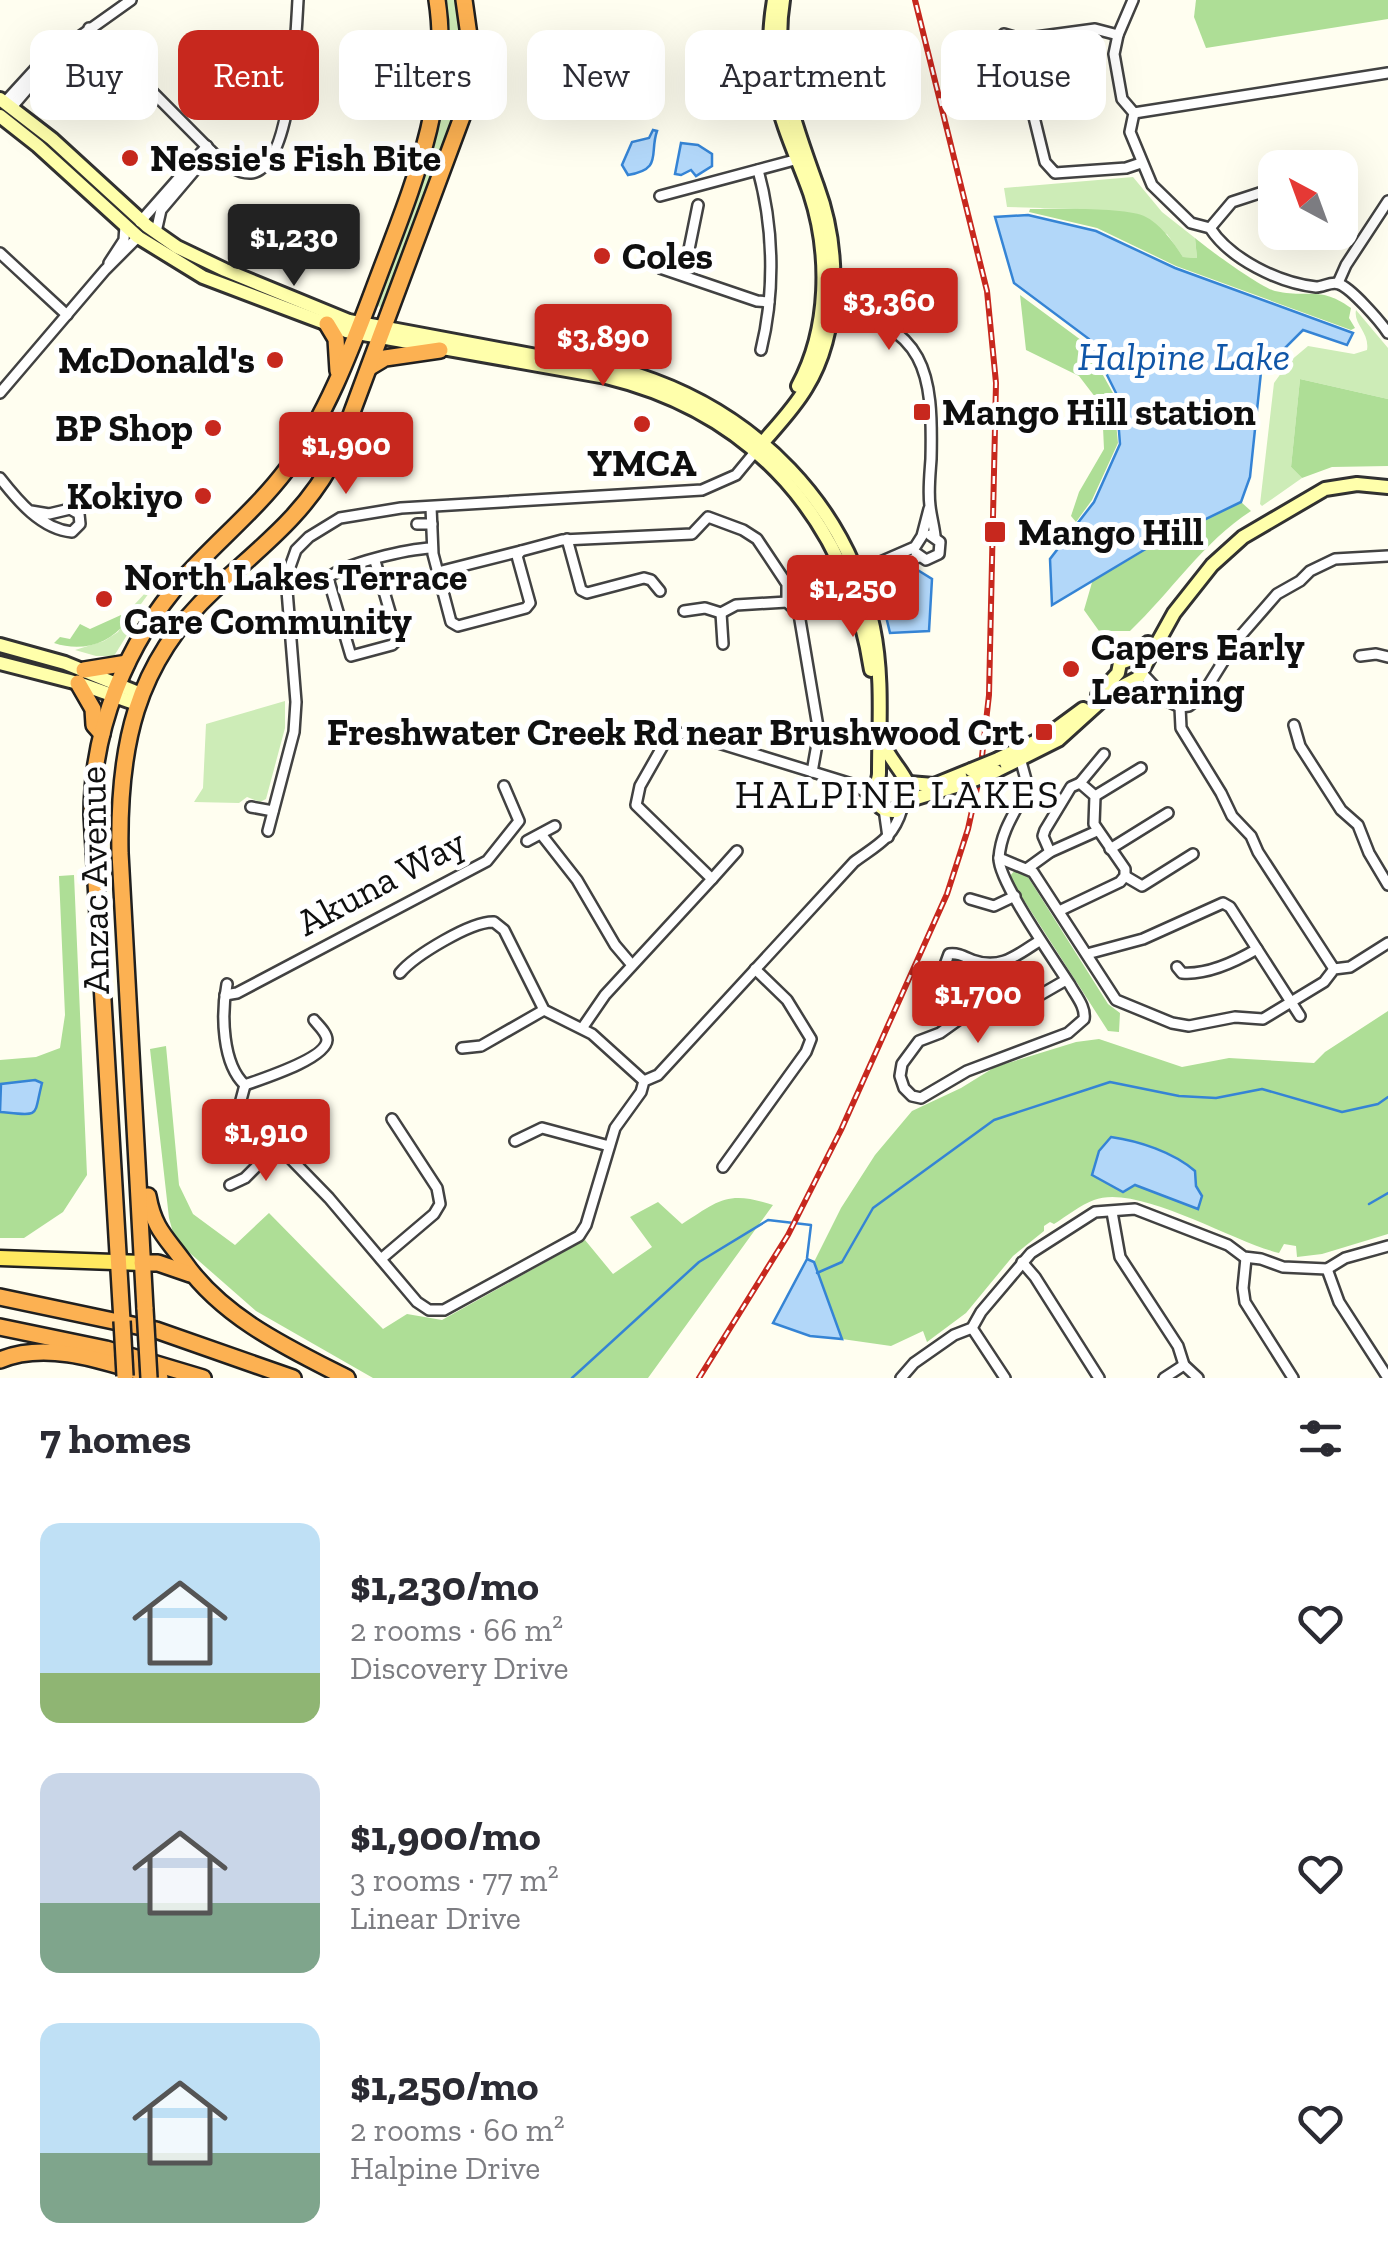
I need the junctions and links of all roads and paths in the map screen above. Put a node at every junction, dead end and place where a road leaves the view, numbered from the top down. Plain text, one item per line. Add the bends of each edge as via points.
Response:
1 (132, 0) edge
2 (298, 0) edge
3 (437, 0) edge
4 (464, 0) edge
5 (774, 0) edge
6 (783, 0) edge
7 (1133, 0) edge
8 (89, 28) junction
9 (1106, 31) edge
10 (1118, 35) junction
11 (1388, 73) edge
12 (3, 110) edge
13 (1134, 113) junction
14 (1035, 120) edge
15 (209, 148) junction
16 (801, 158) junction
17 (1141, 163) junction
18 (758, 170) junction
19 (1258, 194) edge
20 (660, 196) dead end
21 (1388, 201) edge
22 (698, 205) dead end
23 (1210, 228) junction
24 (140, 229) junction
25 (0, 252) edge
26 (660, 268) dead end
27 (105, 270) junction
28 (684, 274) junction
29 (1338, 283) junction
30 (769, 302) junction
31 (826, 306) junction
32 (67, 314) junction
33 (327, 324) junction
34 (359, 329) junction
35 (1388, 333) edge
36 (382, 334) junction
37 (440, 350) junction
38 (761, 350) dead end
39 (370, 367) junction
40 (340, 375) junction
41 (0, 393) edge
42 (756, 444) junction
43 (0, 478) edge
44 (1388, 484) edge
45 (930, 506) junction
46 (431, 507) junction
47 (31, 511) junction
48 (416, 524) dead end
49 (432, 524) junction
50 (922, 536) junction
51 (935, 536) junction
52 (567, 540) junction
53 (432, 548) junction
54 (521, 551) junction
55 (917, 552) junction
56 (1388, 556) edge
57 (375, 560) junction
58 (438, 572) junction
59 (853, 577) junction
60 (660, 591) dead end
61 (787, 602) junction
62 (684, 611) dead end
63 (721, 613) junction
64 (723, 644) dead end
65 (0, 645) edge
66 (1360, 656) dead end
67 (1388, 658) edge
68 (0, 662) edge
69 (128, 664) junction
70 (1132, 673) junction
71 (81, 676) junction
72 (116, 690) junction
73 (139, 699) junction
74 (1180, 707) junction
75 (1294, 725) dead end
76 (102, 734) junction
77 (881, 739) junction
78 (1104, 754) dead end
79 (1019, 756) junction
80 (1141, 768) dead end
81 (812, 772) junction
82 (970, 776) junction
83 (904, 779) junction
84 (878, 781) junction
85 (1080, 783) junction
86 (855, 785) junction
87 (504, 786) dead end
88 (1095, 796) junction
89 (879, 804) junction
90 (906, 805) junction
91 (251, 807) dead end
92 (273, 811) junction
93 (1168, 813) dead end
94 (555, 826) dead end
95 (1097, 830) junction
96 (268, 831) dead end
97 (540, 834) junction
98 (888, 838) junction
99 (527, 841) dead end
100 (1110, 849) junction
101 (737, 851) dead end
102 (1050, 852) junction
103 (94, 854) junction
104 (120, 854) junction
105 (1193, 854) dead end
106 (999, 858) junction
107 (1028, 868) junction
108 (1125, 876) junction
109 (712, 878) junction
110 (1388, 885) edge
111 (1015, 896) junction
112 (970, 898) dead end
113 (1059, 910) junction
114 (1039, 941) junction
115 (1388, 942) edge
116 (1257, 950) junction
117 (1088, 954) junction
118 (632, 965) junction
119 (1176, 966) dead end
120 (755, 969) junction
121 (1334, 969) junction
122 (400, 974) dead end
123 (1066, 980) junction
124 (1296, 1001) junction
125 (544, 1010) junction
126 (1300, 1016) dead end
127 (961, 1018) junction
128 (314, 1020) dead end
129 (582, 1027) junction
130 (462, 1048) dead end
131 (644, 1081) junction
132 (245, 1086) junction
133 (392, 1120) dead end
134 (516, 1141) dead end
135 (278, 1145) junction
136 (609, 1146) junction
137 (723, 1168) dead end
138 (139, 1185) junction
139 (230, 1185) dead end
140 (1112, 1212) junction
141 (1388, 1246) edge
142 (0, 1258) edge
143 (1246, 1258) junction
144 (380, 1259) junction
145 (120, 1262) junction
146 (1022, 1262) junction
147 (142, 1263) junction
148 (1327, 1268) junction
149 (190, 1274) junction
150 (0, 1297) edge
151 (0, 1327) edge
152 (972, 1328) junction
153 (0, 1360) edge
154 (1184, 1366) junction
155 (126, 1377) edge
156 (149, 1378) edge
157 (160, 1378) edge
158 (203, 1378) edge
159 (293, 1378) edge
160 (347, 1378) edge
161 (901, 1378) edge
162 (1004, 1378) edge
163 (1099, 1378) edge
164 (1164, 1378) edge
165 (1198, 1378) edge
166 (1293, 1378) edge
167 (1388, 1378) edge

1 - 8 street
2 - 15 street via 284,127 269,161 246,173
3 - 34 highway, Anzac Avenue via 440,42 428,137
4 - 36 highway, Anzac Avenue via 472,57 465,109
5 - 16 main road via 772,79
6 - 16 main road via 782,76
7 - 10 street
8 - 12 street via 24,80
8 - 15 street
9 - 10 street
10 - 13 street via 1114,54 1122,96
11 - 13 street
12 - 24 main road via 52,138
13 - 17 street via 1130,132
14 - 17 street via 1044,162 1055,173
15 - 24 street
15 - 24 street
16 - 18 street
16 - 31 main road via 820,237
17 - 23 street via 1164,200 1191,224
18 - 20 street
18 - 30 street
19 - 23 street via 1232,202
21 - 29 street
22 - 28 street
23 - 29 street via 1220,244 1276,279 1318,287
24 - 27 street
24 - 27 street via 124,240
24 - 33 main road via 203,277
24 - 34 main road
25 - 32 street
26 - 28 street
27 - 32 street
28 - 30 street
29 - 35 street
30 - 38 street
31 - 42 main road via 822,350 808,385
31 - 45 street via 888,328 922,364 932,413
32 - 41 street
33 - 34 main road
33 - 40 highway via 336,338
34 - 36 main road
34 - 40 highway, Anzac Avenue
36 - 37 main road
36 - 39 highway, Anzac Avenue
36 - 42 main road via 638,375 702,401
37 - 39 highway via 385,358
37 - 42 main road via 640,386
39 - 73 highway, Anzac Avenue via 316,490 276,538 191,613
40 - 69 highway, Anzac Avenue via 287,468 174,590
42 - 46 street via 728,479 696,491
42 - 59 main road via 812,494 835,529
43 - 47 street
44 - 70 main road via 1325,490 1243,537 1182,602
45 - 50 street
45 - 51 street
46 - 49 street
46 - 92 street via 340,518 296,550 286,578 294,732
47 - 47 street via 70,509 80,524 64,532
48 - 49 street
49 - 53 street
50 - 51 street
50 - 55 street
51 - 55 street via 940,554 929,560
52 - 54 street
52 - 60 street via 587,593 644,578
52 - 61 street via 692,534 708,517 758,539 787,584
53 - 57 street
53 - 58 street
54 - 58 street
54 - 58 street via 526,608 458,626 451,622
55 - 59 street
56 - 74 street via 1335,559 1277,594 1236,641 1201,697
57 - 57 street via 328,578 351,656 398,639
59 - 77 main road via 876,648
61 - 63 street via 736,605
61 - 81 street via 799,614 812,678 819,742
62 - 63 street
63 - 64 street
65 - 71 main road
66 - 67 street
68 - 71 main road
69 - 71 highway
69 - 72 highway, Anzac Avenue
70 - 74 street
70 - 79 main road via 1058,740
71 - 72 main road
71 - 76 highway
72 - 73 main road
72 - 76 highway, Anzac Avenue
73 - 104 highway, Anzac Avenue via 123,760
74 - 121 street via 1180,728
75 - 110 street via 1300,746 1358,825
76 - 103 highway, Anzac Avenue via 92,793
77 - 83 main road
77 - 84 main road
78 - 85 street
79 - 82 main road, bridge
79 - 106 street via 1028,787 1007,823
80 - 88 street
81 - 86 street
81 - 109 street via 686,733 669,735 636,805
82 - 83 main road via 934,785
82 - 90 main road
83 - 84 main road via 889,774
83 - 90 main road
84 - 86 street
84 - 89 main road
85 - 88 street
85 - 102 street via 1045,830
86 - 89 street
87 - 132 street, Akuna Way via 518,822 488,861 237,993 226,989 224,1026 234,1074
88 - 95 street
89 - 90 main road
89 - 98 street
90 - 98 street
91 - 92 street
92 - 96 street
93 - 100 street
94 - 97 street
95 - 100 street
95 - 102 street
97 - 99 street
97 - 118 street
98 - 120 street via 854,862
100 - 108 street
101 - 109 street
102 - 107 street
103 - 104 highway
103 - 145 highway, Anzac Avenue
104 - 138 highway, Anzac Avenue
105 - 108 street via 1142,886
106 - 107 street
106 - 111 street
107 - 113 street
108 - 113 street
109 - 118 street
111 - 112 street via 994,906
111 - 114 street
113 - 117 street
114 - 123 street
114 - 127 street via 1002,964 949,954 935,992
115 - 121 street via 1350,967
116 - 117 street via 1230,907 1220,903 1143,939
116 - 119 street via 1194,974
116 - 124 street
117 - 124 street via 1116,1000 1179,1025 1263,1019
118 - 129 street
120 - 131 street via 658,1075
120 - 137 street via 787,1000 811,1040
121 - 124 street
122 - 125 street via 413,959 494,922
123 - 127 street via 1026,1003
123 - 127 street via 1085,1012 1077,1028 968,1070 928,1095 912,1096 900,1076 907,1054
124 - 126 street
125 - 129 street
125 - 130 street via 481,1046
128 - 132 street via 327,1039 321,1050
129 - 131 street
131 - 136 street
132 - 135 street, Akuna Way via 243,1106
133 - 144 street via 441,1198 434,1214
134 - 136 street via 542,1128
135 - 139 street
135 - 144 street, Akuna Way
136 - 144 street, Akuna Way via 579,1236 452,1307 429,1310
138 - 147 highway, Anzac Avenue
138 - 149 highway via 161,1234
140 - 143 street via 1135,1209
140 - 146 street via 1090,1214
140 - 154 street via 1118,1252
141 - 148 street
142 - 145 main road
143 - 148 street
143 - 166 street via 1245,1302
145 - 147 main road
145 - 155 highway, Anzac Avenue, bridge
146 - 152 street
146 - 163 street
147 - 149 highway
147 - 156 highway, Anzac Avenue, bridge
148 - 167 street via 1336,1296
149 - 160 highway via 254,1327
150 - 159 highway via 156,1330
151 - 158 highway
152 - 161 street
152 - 162 street
153 - 157 highway via 55,1354
154 - 164 street
154 - 165 street

